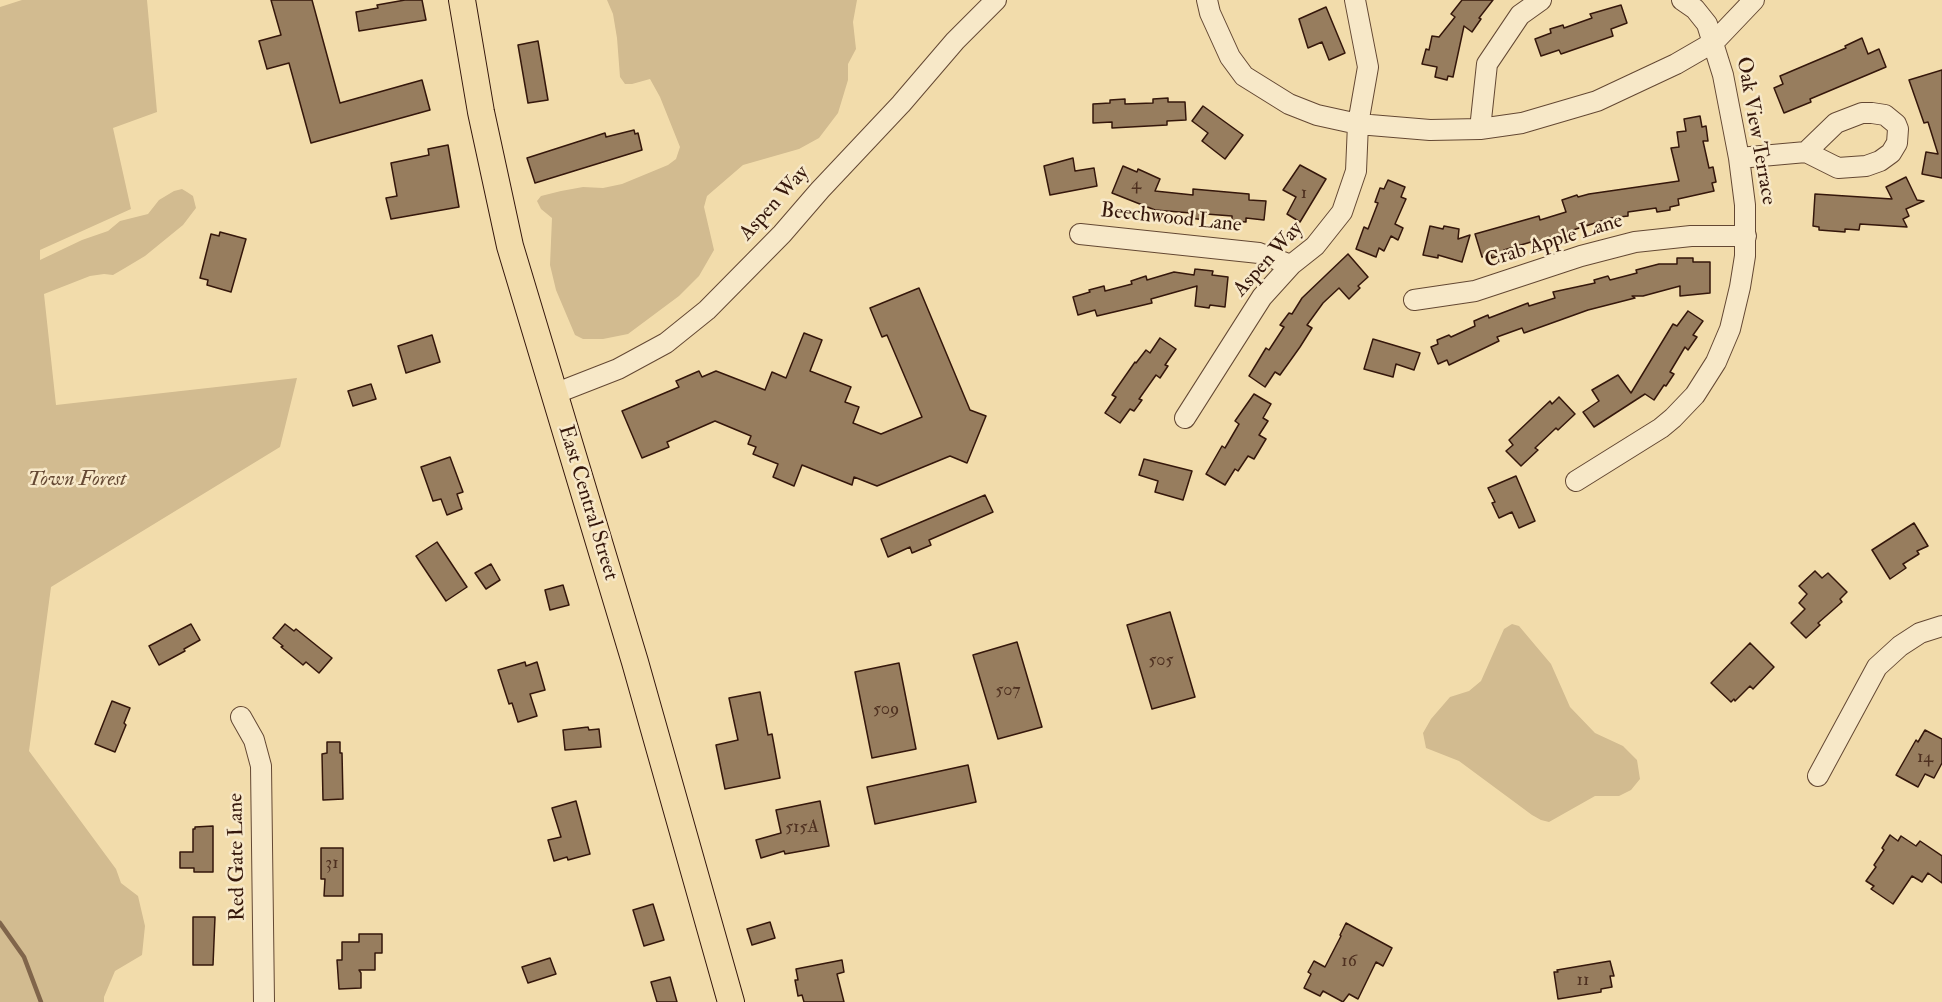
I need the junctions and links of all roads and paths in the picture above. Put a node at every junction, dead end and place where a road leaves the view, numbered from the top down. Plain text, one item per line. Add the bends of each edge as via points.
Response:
1 (462, 0) edge
2 (996, 0) edge
3 (1207, 0) edge
4 (1355, 0) edge
5 (1541, 0) edge
6 (1682, 0) edge
7 (1754, 0) edge
8 (1714, 42) junction
9 (1358, 124) junction
10 (1480, 129) junction
11 (1806, 153) dead end
12 (1739, 158) junction
13 (1080, 234) dead end
14 (1746, 236) junction
15 (1291, 265) junction
16 (1414, 300) dead end
17 (554, 394) junction
18 (1185, 418) dead end
19 (1576, 482) dead end
20 (1942, 626) edge
21 (241, 717) dead end
22 (1818, 776) dead end
23 (264, 1002) edge
24 (731, 1002) edge

1 - 17 main road, East Central Street via 504,225
2 - 17 street, Aspen Way via 782,234 707,310 666,343 618,369
3 - 9 street via 1209,13 1230,57 1244,76 1289,105
4 - 9 street, Aspen Way via 1368,67
5 - 10 street via 1520,15 1487,64
6 - 8 street, Oak View Terrace via 1707,24
7 - 8 street
8 - 10 street via 1597,101 1522,123
8 - 12 street, Oak View Terrace
9 - 10 street via 1430,130
9 - 15 street, Aspen Way via 1356,171 1342,212 1315,246
11 - 12 street
12 - 14 street, Oak View Terrace
13 - 15 street, Beechwood Lane via 1259,253
14 - 16 street, Crab Apple Lane via 1635,242 1475,291
14 - 19 street, Oak View Terrace via 1730,328 1716,362 1695,395 1661,428
15 - 18 street, Aspen Way via 1262,297
17 - 24 main road, East Central Street
20 - 22 street via 1920,633 1877,667
21 - 23 street, Red Gate Lane via 254,740 261,766

